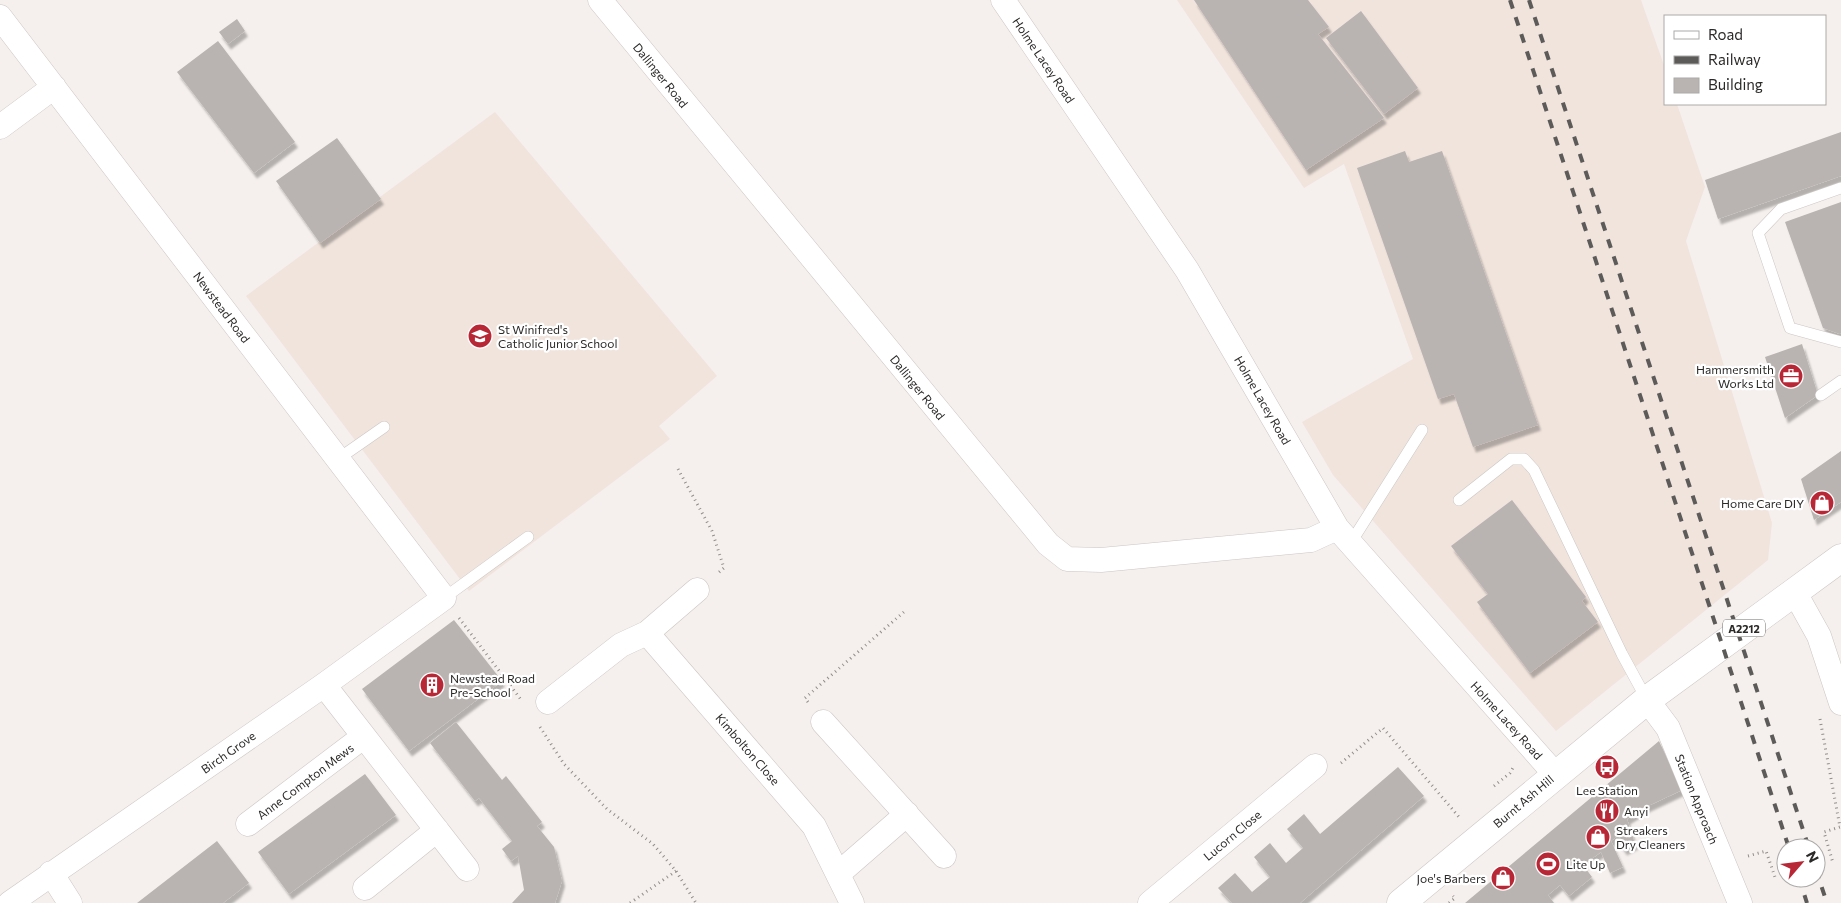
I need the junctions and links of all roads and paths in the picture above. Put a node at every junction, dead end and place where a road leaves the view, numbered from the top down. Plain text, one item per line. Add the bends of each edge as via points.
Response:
1 (600, 0) edge
2 (1003, 0) edge
3 (0, 17) edge
4 (54, 87) junction
5 (0, 127) edge
6 (1841, 188) edge
7 (1841, 342) edge
8 (1841, 381) edge
9 (1821, 395) dead end
10 (384, 427) dead end
11 (1422, 430) dead end
12 (338, 459) junction
13 (678, 469) dead end
14 (1459, 500) dead end
15 (1344, 536) junction
16 (528, 537) dead end
17 (1841, 558) edge
18 (697, 590) joint
19 (1794, 591) junction
20 (444, 598) junction
21 (905, 611) dead end
22 (647, 632) junction
23 (324, 685) junction
24 (1647, 700) junction
25 (1841, 703) edge
26 (537, 705) joint
27 (1818, 710) dead end
28 (823, 722) joint
29 (538, 723) dead end
30 (363, 737) junction
31 (1511, 762) dead end
32 (1315, 766) joint
33 (1555, 774) junction
34 (1488, 792) dead end
35 (1466, 810) dead end
36 (907, 814) junction
37 (1459, 817) junction
38 (1452, 823) dead end
39 (248, 824) dead end
40 (438, 830) junction
41 (944, 856) dead end
42 (1744, 857) dead end
43 (1833, 863) dead end
44 (467, 869) dead end
45 (676, 872) junction
46 (51, 873) junction
47 (838, 874) junction
48 (1776, 880) dead end
49 (364, 888) dead end
50 (10, 903) edge
51 (70, 903) edge
52 (630, 903) edge
53 (696, 903) edge
54 (852, 903) edge
55 (1150, 903) edge
56 (1401, 903) edge
57 (1740, 903) edge

1 - 15 street, Dallinger Road via 1048,544 1067,559 1101,560
2 - 15 street, Holme Lacey Road via 1188,270
3 - 4 street, Newstead Road
4 - 5 street
4 - 12 street, Newstead Road
6 - 7 lane via 1781,209 1758,232 1790,328
8 - 9 lane
10 - 12 lane
11 - 15 lane
12 - 20 street, Newstead Road
13 - 18 path via 712,531 724,568
14 - 24 lane via 1511,459 1524,459 1534,470
15 - 33 street, Holme Lacey Road
16 - 20 lane
17 - 19 main road, A2212
18 - 22 street
19 - 24 main road, A2212
19 - 25 street via 1819,636
20 - 23 street, Birch Grove
20 - 26 path
21 - 28 path via 805,698
22 - 26 street via 621,644
22 - 47 street, Kimbolton Close via 814,826
23 - 30 street, Anne Compton Mews
23 - 46 street, Birch Grove
24 - 33 main road, Burnt Ash Hill / A2212
24 - 57 street, Station Approach via 1668,728
27 - 43 path via 1840,827 1824,832
28 - 36 street
29 - 45 path via 564,764 607,809 653,844
30 - 39 street, Anne Compton Mews
30 - 40 street, Anne Compton Mews
31 - 34 path via 1514,767 1510,773
32 - 37 path via 1325,777 1383,728
32 - 55 street, Lucorn Close
33 - 56 main road, Burnt Ash Hill / A2212
35 - 37 path
36 - 41 street
36 - 47 street
37 - 38 path
40 - 44 street, Anne Compton Mews
40 - 49 street
42 - 48 path via 1766,851
45 - 52 path
45 - 53 path
46 - 50 street, Birch Grove
46 - 51 street
47 - 54 street, Kimbolton Close

